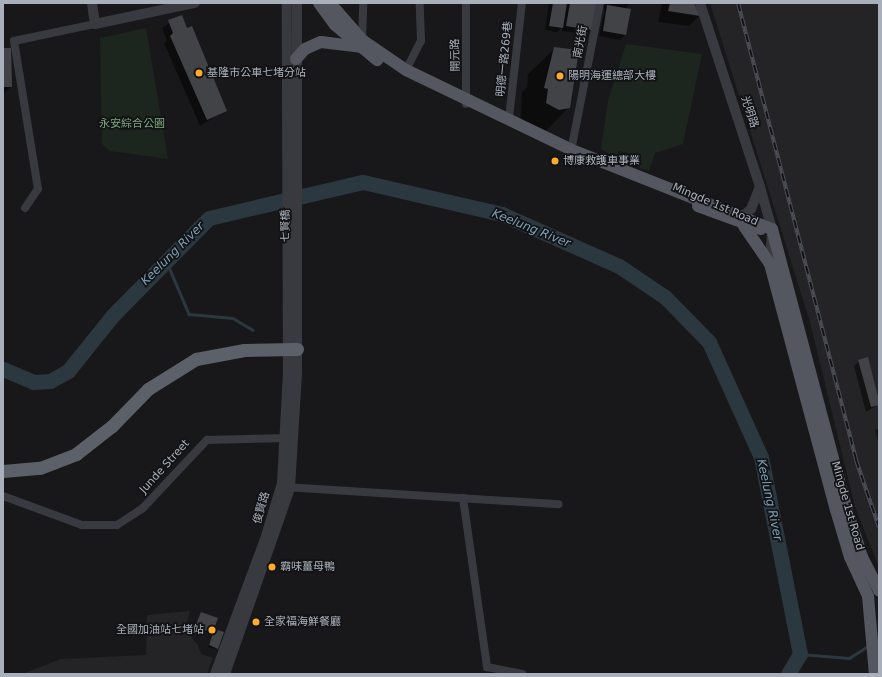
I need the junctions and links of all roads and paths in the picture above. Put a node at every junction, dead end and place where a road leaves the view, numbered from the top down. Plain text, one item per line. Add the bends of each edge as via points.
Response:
1 (92, 3) edge
2 (195, 3) edge
3 (287, 3) edge
4 (297, 3) edge
5 (319, 3) edge
6 (330, 3) edge
7 (363, 3) edge
8 (420, 3) edge
9 (466, 3) edge
10 (522, 3) edge
11 (600, 3) edge
12 (700, 3) edge
13 (95, 24) junction
14 (361, 44) junction
15 (296, 59) junction
16 (406, 70) junction
17 (467, 101) junction
18 (293, 112) junction
19 (509, 118) junction
20 (571, 153) junction
21 (760, 187) junction
22 (25, 208) dead end
23 (743, 221) junction
24 (772, 230) junction
25 (770, 264) junction
26 (290, 345) junction
27 (289, 438) junction
28 (3, 471) edge
29 (285, 487) junction
30 (3, 496) edge
31 (463, 498) junction
32 (558, 504) dead end
33 (879, 591) edge
34 (215, 674) edge
35 (225, 674) edge
36 (522, 674) edge
37 (875, 674) edge

1 - 13 street
2 - 13 street
3 - 18 street
4 - 15 street
5 - 14 main road, Mingde 1st Road
6 - 14 main road, Mingde 1st Road
7 - 14 street
8 - 16 street via 421,41
9 - 17 street, 開元路
10 - 19 street, 明德一路269巷
11 - 20 street, 南光街
12 - 21 street, 光明路
13 - 22 street via 14,41 38,189
14 - 15 main road via 321,42 305,49
14 - 16 main road, Mingde 1st Road
14 - 17 main road, Mingde 1st Road via 401,76
15 - 18 street
16 - 17 main road, Mingde 1st Road
17 - 19 main road, Mingde 1st Road
17 - 20 main road, Mingde 1st Road
18 - 26 street, 七賢橋
19 - 20 main road, Mingde 1st Road
20 - 23 main road, Mingde 1st Road
21 - 23 street via 752,209
21 - 24 street, 光明路
23 - 24 main road, Mingde 1st Road
23 - 25 main road, Mingde 1st Road
24 - 25 street, 光明路
24 - 33 main road, Mingde 1st Road via 847,510 862,558
25 - 37 main road, Mingde 1st Road via 836,510 850,557 868,596 873,621
26 - 27 street, 俊賢路
26 - 28 highway via 216,353 196,359 148,389 100,436 76,454 40,468
27 - 29 street, 俊賢路
27 - 30 street, Junde Street via 207,440 134,517 117,525 82,525
29 - 31 street
29 - 34 street, 俊賢路
29 - 35 street, 俊賢路
31 - 32 street
31 - 36 street via 487,667

